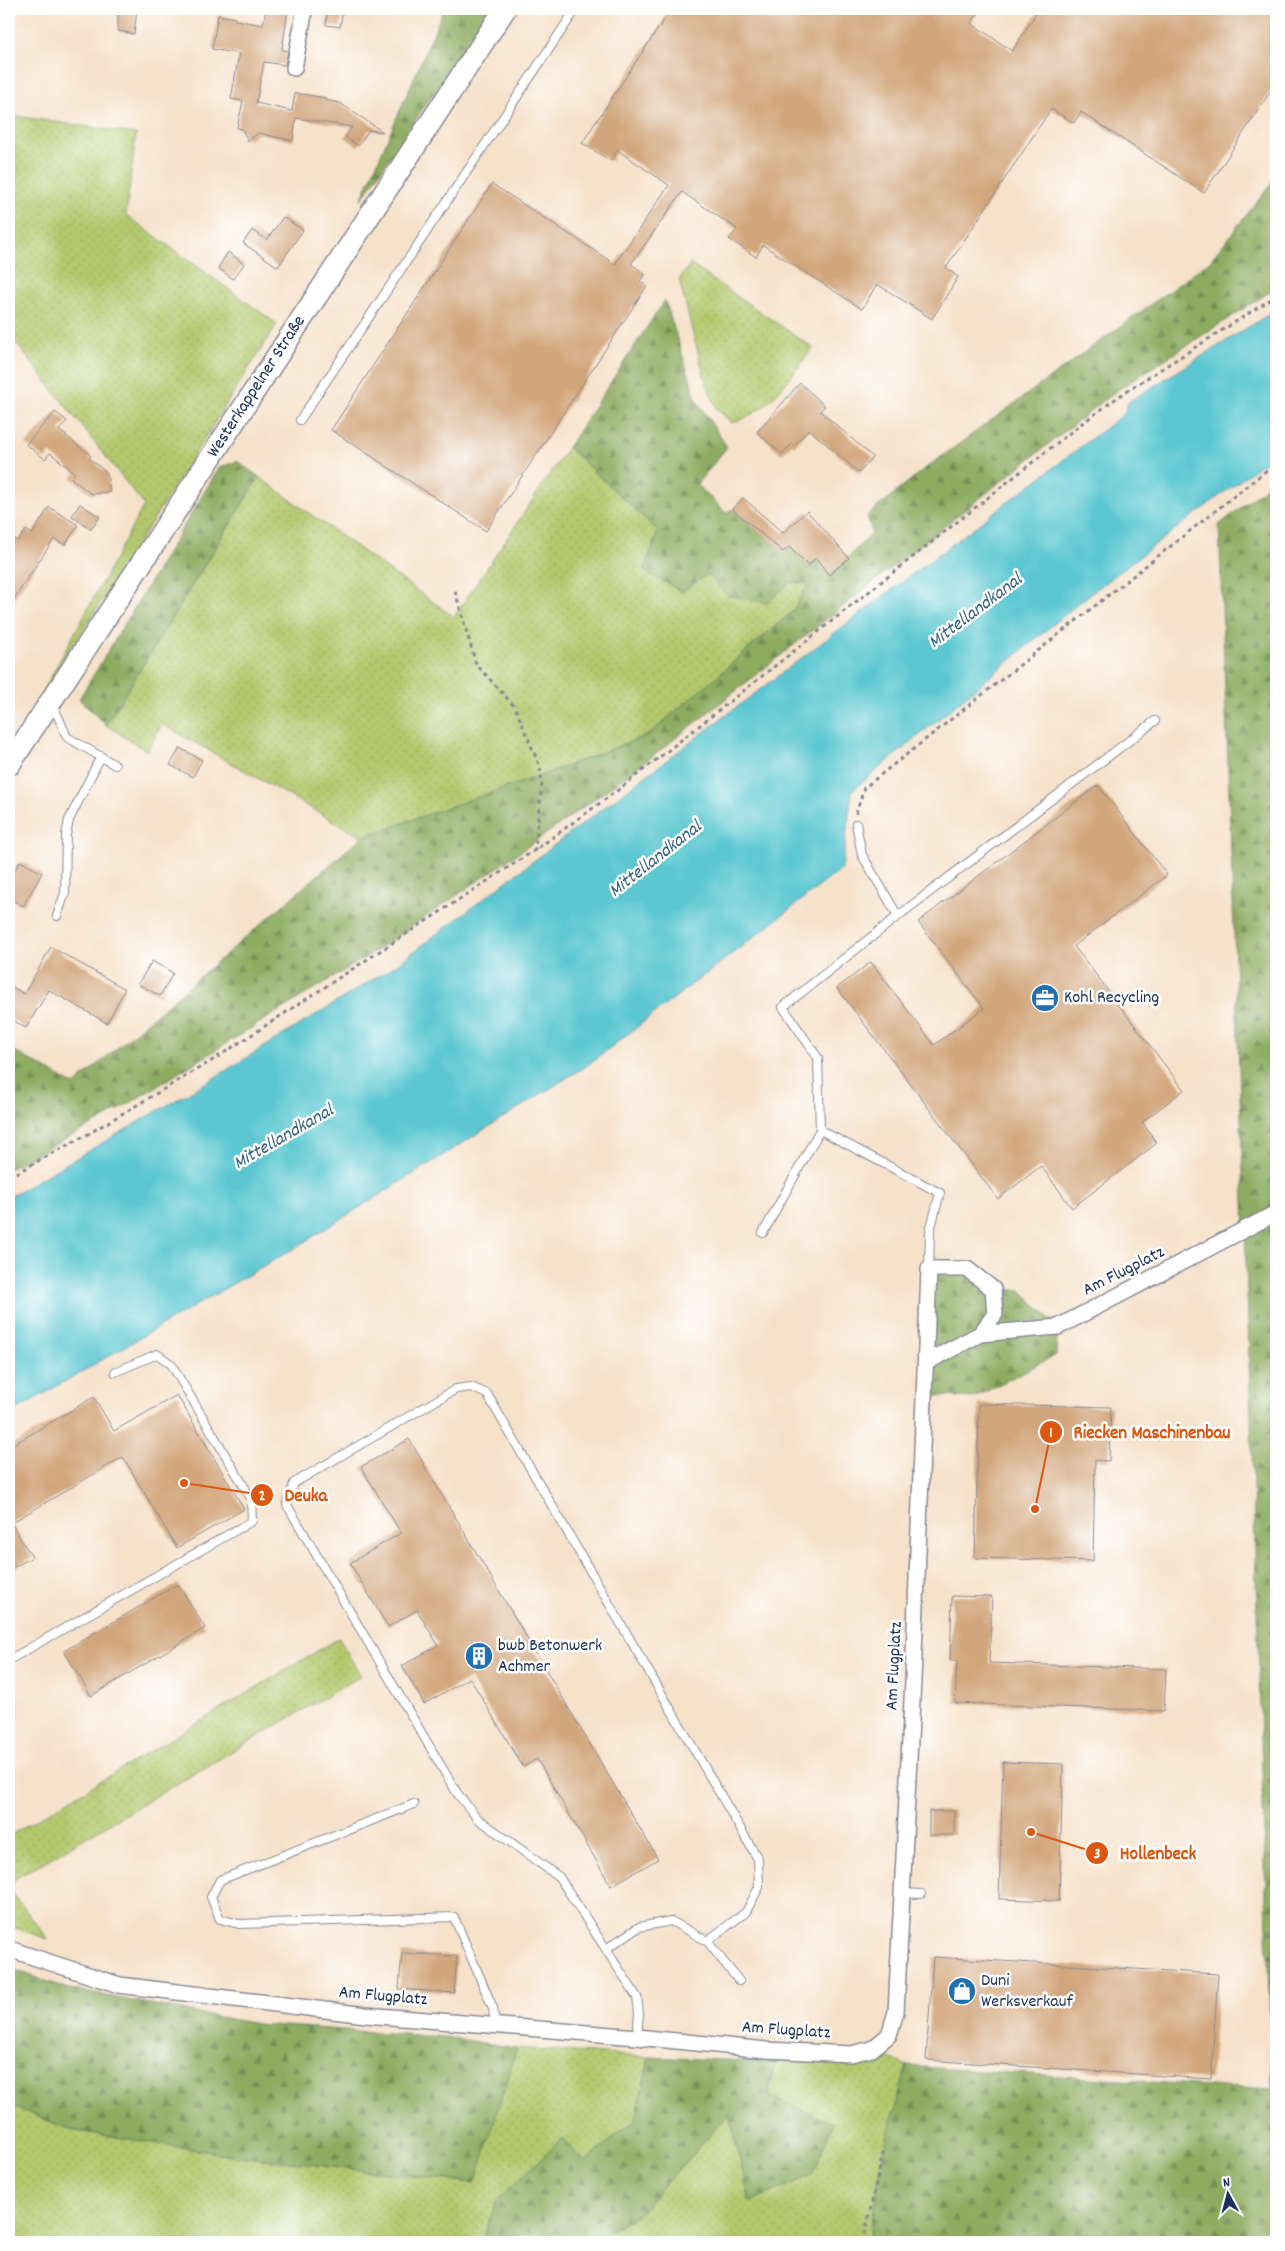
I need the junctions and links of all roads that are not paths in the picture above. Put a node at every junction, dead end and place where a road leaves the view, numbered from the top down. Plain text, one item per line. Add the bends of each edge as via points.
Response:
1 (305, 9) edge
2 (505, 9) edge
3 (576, 9) edge
4 (294, 68) dead end
5 (300, 420) dead end
6 (51, 701) junction
7 (1155, 721) dead end
8 (101, 756) junction
9 (115, 764) dead end
10 (9, 765) edge
11 (856, 824) road end
12 (57, 916) dead end
13 (898, 916) junction
14 (820, 1130) junction
15 (1276, 1213) edge
16 (763, 1233) dead end
17 (929, 1269) junction
18 (980, 1334) junction
19 (927, 1362) junction
20 (115, 1372) dead end
21 (9, 1660) edge
22 (414, 1804) dead end
23 (902, 1893) junction
24 (920, 1894) dead end
25 (707, 1941) junction
26 (9, 1949) edge
27 (606, 1949) junction
28 (738, 1981) dead end
29 (495, 2026) junction
30 (636, 2037) junction

1 - 4 street
2 - 6 main road, Westerkappelner Straße
3 - 5 lane
6 - 8 lane via 67,737
6 - 10 main road, Westerkappelner Straße
7 - 13 lane
8 - 9 lane
8 - 12 lane via 69,820 65,893
11 - 13 lane via 862,856
13 - 14 lane via 783,1007 818,1058
14 - 16 lane
14 - 17 lane via 940,1193 930,1231
15 - 18 street, Am Flugplatz via 1058,1326
17 - 18 street, Am Flugplatz via 967,1269 993,1289 995,1314
17 - 19 street, Am Flugplatz
18 - 19 street, Am Flugplatz
19 - 23 street, Am Flugplatz
20 - 21 lane via 157,1354 171,1364 252,1498 252,1521
22 - 29 lane via 220,1880 211,1897 220,1919 239,1924 454,1917 493,2008
23 - 24 lane
23 - 30 street, Am Flugplatz via 896,2012 890,2036 872,2049 850,2054 766,2050
25 - 27 lane via 671,1922 639,1926
25 - 27 lane via 746,1912 759,1887 758,1859 487,1394 471,1387 456,1389 294,1483 287,1506 457,1793 477,1818 559,1876
25 - 28 lane
26 - 29 street, Am Flugplatz via 119,1985 366,2015
27 - 30 lane via 637,1997
29 - 30 street, Am Flugplatz

